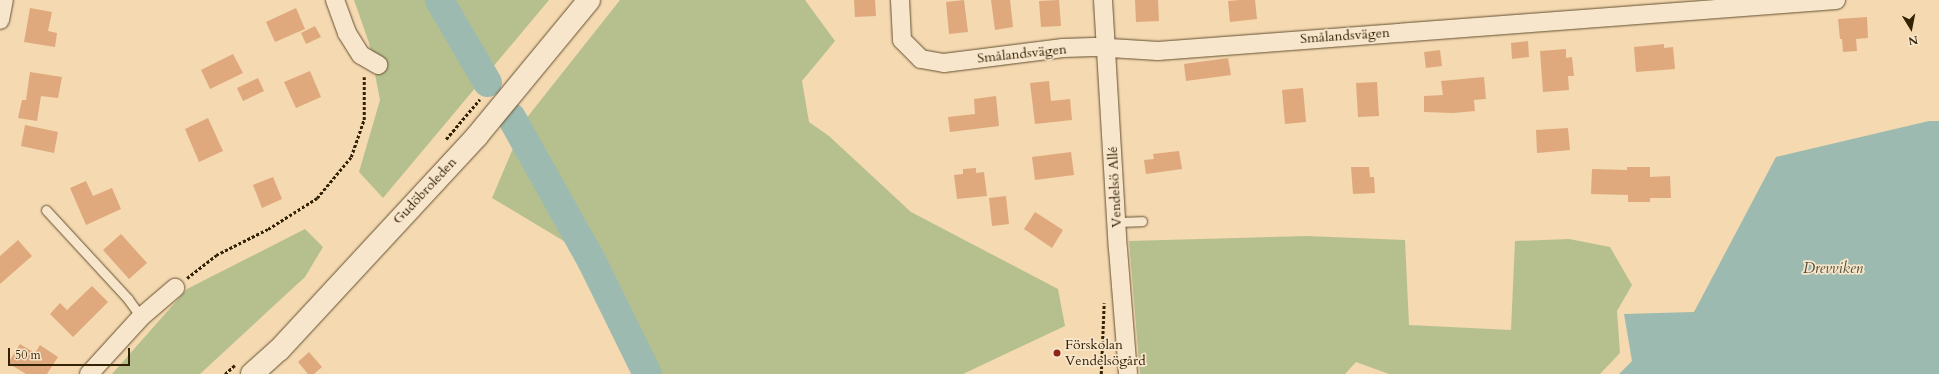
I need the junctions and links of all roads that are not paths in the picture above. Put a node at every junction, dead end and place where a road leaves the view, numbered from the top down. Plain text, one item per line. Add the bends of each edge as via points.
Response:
1 (4, 0) edge
2 (336, 0) edge
3 (589, 0) edge
4 (900, 0) edge
5 (1103, 0) edge
6 (1836, 0) edge
7 (0, 20) edge
8 (1107, 48) junction
9 (378, 65) dead end
10 (46, 210) dead end
11 (1142, 221) dead end
12 (1117, 222) junction
13 (175, 288) road end
14 (141, 317) junction
15 (89, 374) edge
16 (252, 374) edge
17 (1128, 374) edge

1 - 7 street
2 - 9 street via 347,33 361,54
3 - 16 main road, Gudöbroleden via 476,136 279,350
4 - 8 street, Smålandsvägen via 902,40 921,59 944,63 1063,48
5 - 8 street, Vendelsö Allé
6 - 8 street, Smålandsvägen via 1158,51
8 - 12 street, Vendelsö Allé
10 - 14 lane via 128,299
11 - 12 lane
12 - 17 street, Vendelsö Allé
13 - 14 street
14 - 15 street

